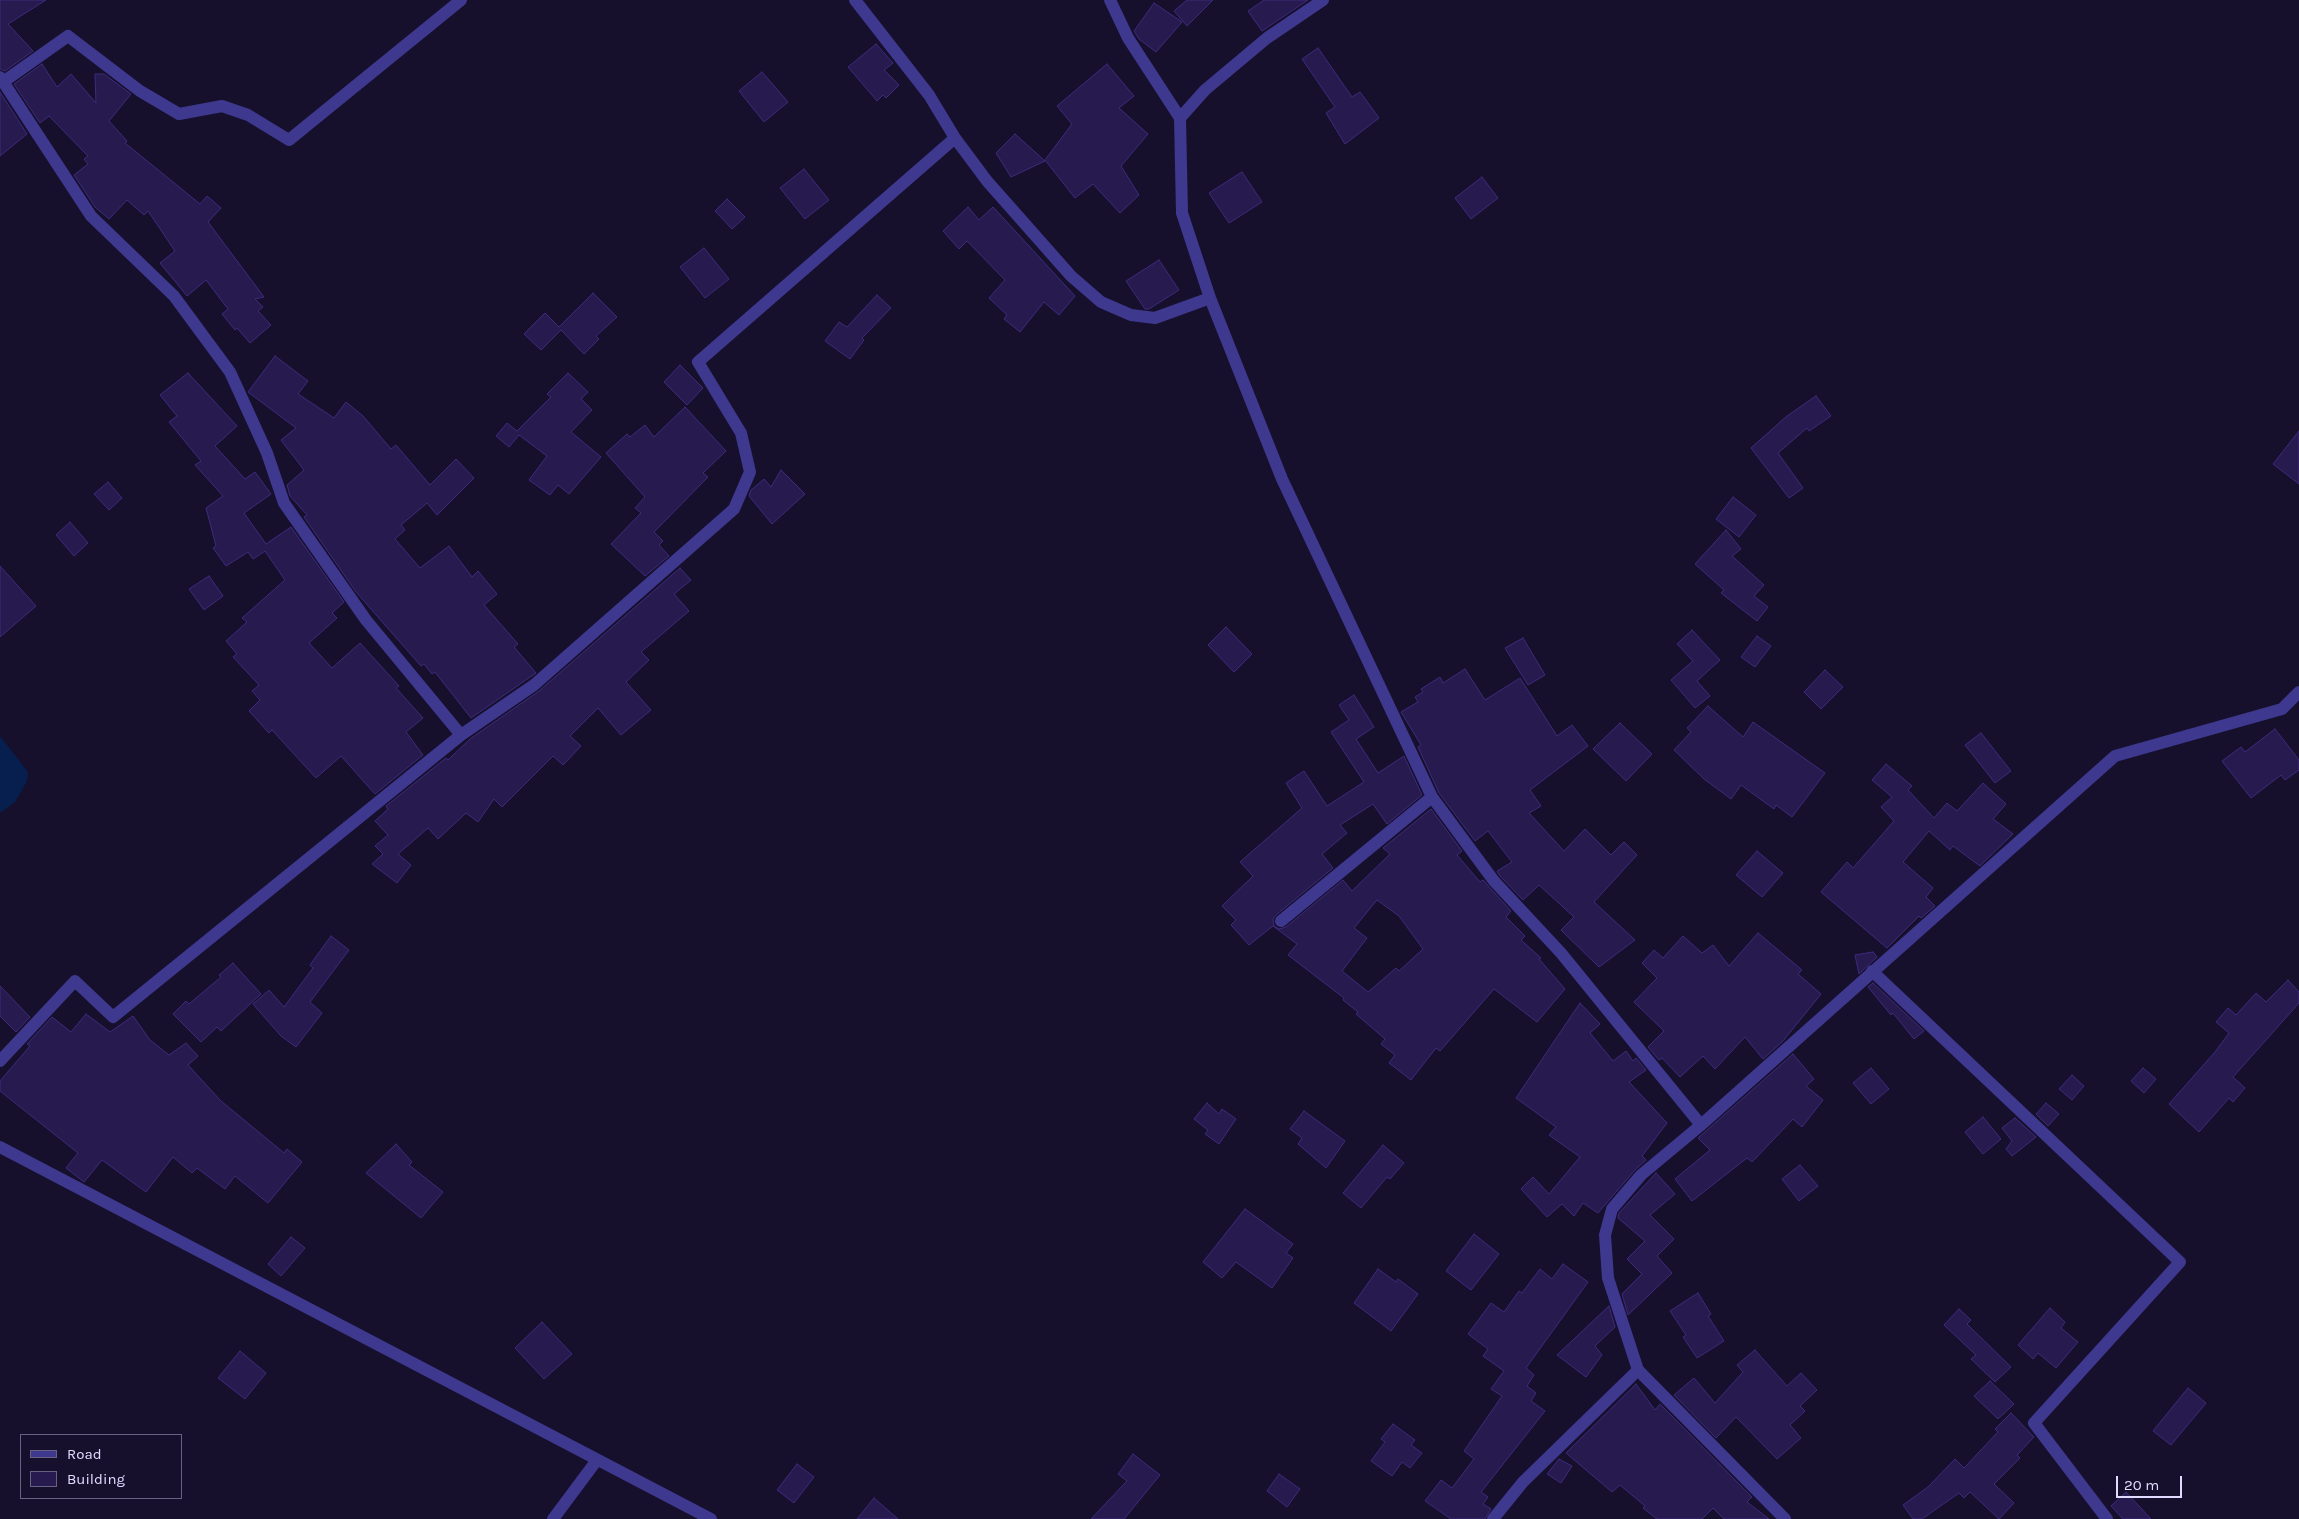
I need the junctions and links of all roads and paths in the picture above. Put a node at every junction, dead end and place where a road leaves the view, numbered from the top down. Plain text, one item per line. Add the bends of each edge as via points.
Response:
1 (461, 0) edge
2 (855, 0) edge
3 (1110, 0) edge
4 (1323, 0) edge
5 (1, 79) edge
6 (1180, 118) junction
7 (955, 138) junction
8 (1210, 298) junction
9 (2299, 692) edge
10 (461, 735) junction
11 (1432, 797) junction
12 (1280, 921) dead end
13 (1872, 971) junction
14 (0, 1062) edge
15 (1701, 1125) junction
16 (0, 1147) edge
17 (1638, 1370) junction
18 (597, 1460) junction
19 (553, 1519) edge
20 (712, 1519) edge
21 (1493, 1519) edge
22 (1785, 1519) edge
23 (2107, 1519) edge

1 - 5 street via 289,140 248,114 222,106 179,114 140,91 68,36
2 - 7 street via 929,95
3 - 6 street via 1128,38
4 - 6 street via 1266,38 1205,90
5 - 10 street via 91,216 174,296 230,372 267,453 284,503 366,620
6 - 8 street via 1182,213
7 - 8 street via 987,181 1071,276 1101,302 1131,315 1155,318
7 - 10 street via 698,362 741,433 750,472 734,509 534,685
8 - 11 street via 1282,479
9 - 13 street via 2282,709 2115,756
10 - 14 street via 113,1017 76,981
11 - 12 street
11 - 15 street via 1494,881 1561,953
13 - 15 street
13 - 23 street via 2180,1262 2034,1423
15 - 17 street via 1641,1175 1612,1209 1605,1235 1608,1278
16 - 18 street
17 - 21 street via 1524,1482
17 - 22 street
18 - 19 street
18 - 20 street

